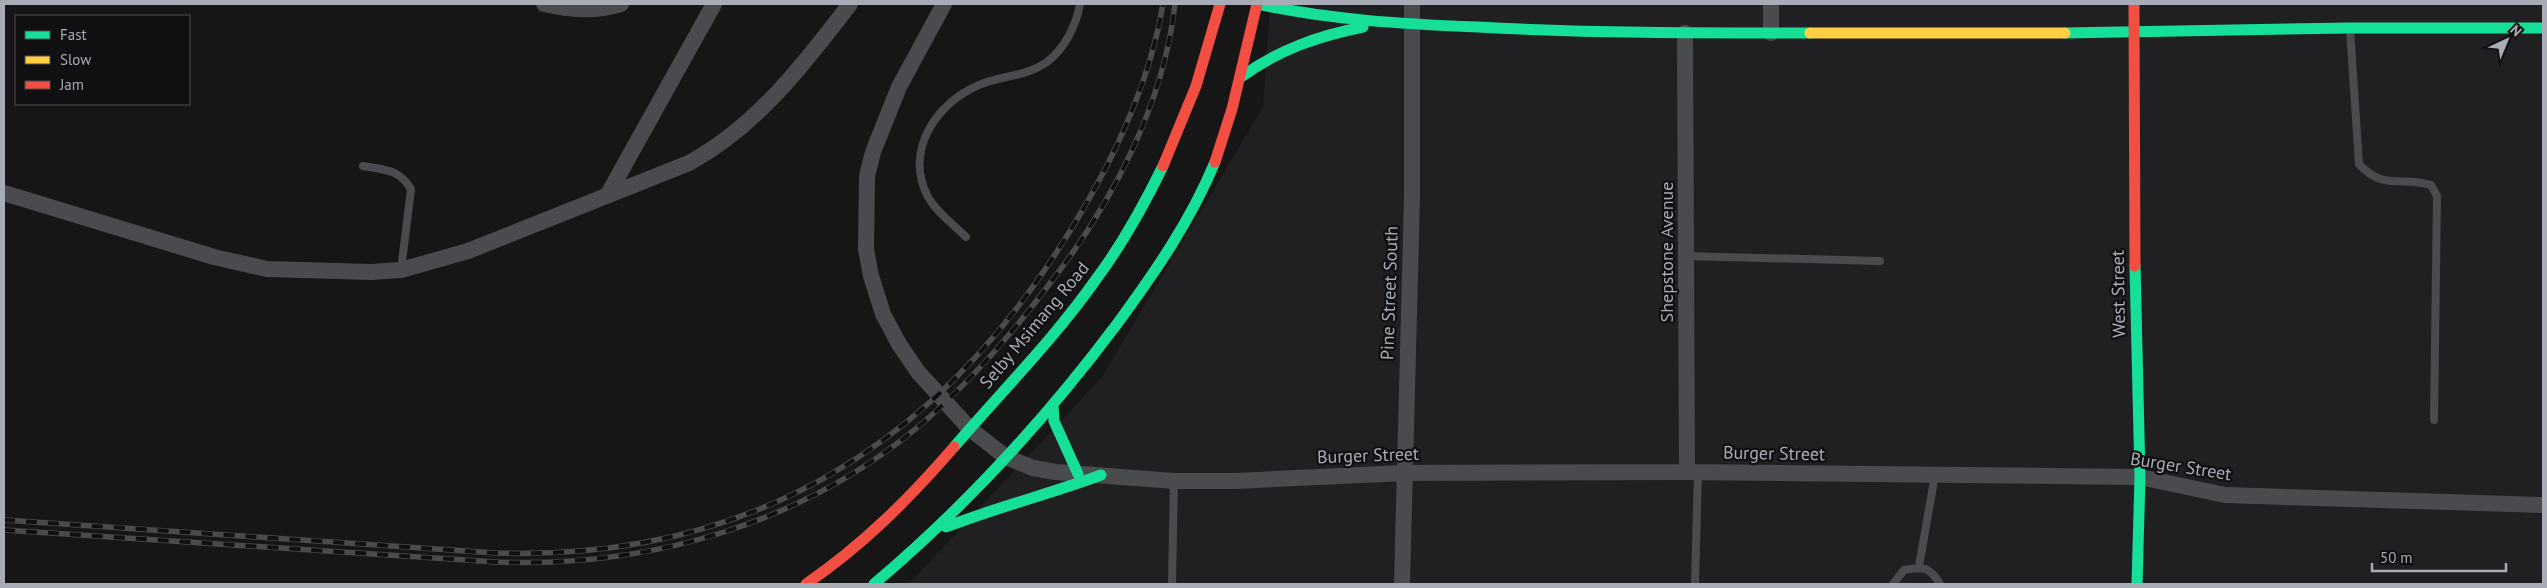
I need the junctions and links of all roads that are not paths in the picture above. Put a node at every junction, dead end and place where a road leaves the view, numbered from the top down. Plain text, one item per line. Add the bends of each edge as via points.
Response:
1 (544, 4) edge
2 (621, 4) edge
3 (714, 4) edge
4 (850, 4) edge
5 (944, 4) edge
6 (1080, 4) edge
7 (1220, 4) edge
8 (1257, 4) edge
9 (1412, 4) edge
10 (1771, 4) edge
11 (2134, 4) edge
12 (1386, 23) junction
13 (1412, 23) junction
14 (2350, 28) junction
15 (2543, 28) edge
16 (2135, 32) junction
17 (1685, 33) junction
18 (1771, 33) junction
19 (1241, 77) junction
20 (363, 166) dead end
21 (4, 193) edge
22 (607, 196) junction
23 (966, 237) dead end
24 (1686, 256) junction
25 (1880, 261) dead end
26 (402, 270) junction
27 (1053, 404) junction
28 (2434, 420) dead end
29 (970, 428) junction
30 (1006, 457) junction
31 (1692, 472) junction
32 (1404, 473) junction
33 (1078, 474) junction
34 (1101, 475) junction
35 (1935, 475) junction
36 (2140, 477) junction
37 (1174, 481) junction
38 (2543, 505) edge
39 (931, 534) junction
40 (1919, 566) junction
41 (806, 584) edge
42 (874, 584) edge
43 (1172, 584) edge
44 (1402, 584) edge
45 (1695, 584) edge
46 (1893, 584) edge
47 (1940, 584) edge
48 (2137, 584) edge

1 - 2 street via 584,10
3 - 22 street
4 - 22 street via 782,86 716,149 689,164
5 - 29 street via 899,87 873,152 867,176 866,249 883,314 899,344 918,372
6 - 23 lane via 1077,21 1061,49 1048,61 1033,71 980,84 959,96 930,125 919,154 922,181 928,197
7 - 29 street, Selby Msimang Road via 1205,62 1186,112 1162,169 1139,212 1110,260 1072,312
8 - 12 street via 1308,15
8 - 19 street
9 - 13 street, Pine Street South
10 - 18 street
11 - 16 street, West Street
12 - 13 street
12 - 19 street via 1292,46 1264,60
13 - 17 street via 1578,32
13 - 32 street, Pine Street South via 1412,197
14 - 15 street
14 - 16 street
14 - 28 lane via 2360,164 2368,174 2385,182 2431,185 2437,196
16 - 18 street
16 - 36 street, West Street via 2134,218
17 - 18 street
17 - 24 street, Shepstone Avenue
19 - 27 street via 1219,150 1194,210 1152,276 1096,353
20 - 26 lane via 395,172 406,180 411,189
21 - 26 street via 214,257 267,269
22 - 26 street via 468,251
24 - 25 lane
24 - 31 street, Shepstone Avenue
27 - 30 street
27 - 33 street via 1054,421
29 - 30 street
29 - 41 street, Selby Msimang Road via 914,495 879,530 840,563
30 - 33 street, Burger Street via 1048,471
30 - 39 street
31 - 32 street, Burger Street
31 - 35 street, Burger Street
31 - 45 lane
32 - 37 street, Burger Street via 1235,482
32 - 44 street, Pine Street South
33 - 34 street, Burger Street
34 - 37 street, Burger Street
34 - 39 street via 1048,495 985,512
35 - 36 street, Burger Street
35 - 40 lane
36 - 38 street, Burger Street via 2225,495
36 - 48 street, West Street
37 - 43 lane
39 - 42 street
40 - 46 lane via 1904,570
40 - 47 lane via 1934,573

